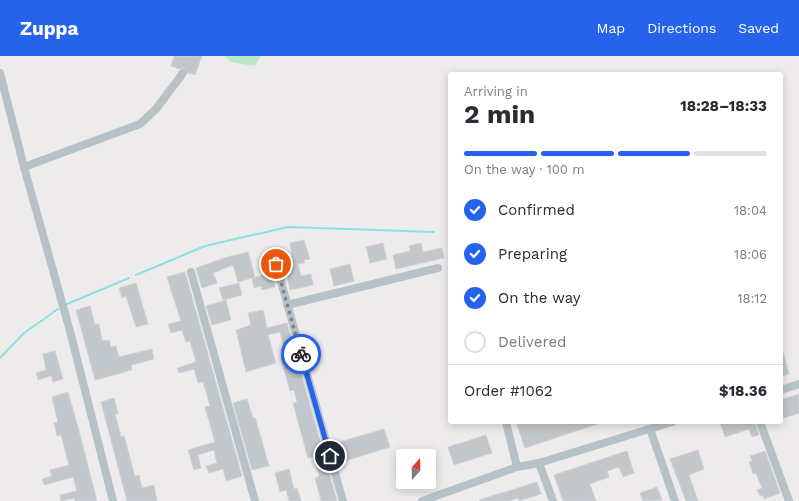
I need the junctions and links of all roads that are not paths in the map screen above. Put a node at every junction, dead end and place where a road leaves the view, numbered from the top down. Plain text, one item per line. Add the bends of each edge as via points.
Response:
1 (183, 72) dead end
2 (0, 73) edge
3 (24, 167) junction
4 (276, 264) dead end
5 (438, 268) dead end
6 (191, 272) dead end
7 (287, 305) junction
8 (799, 384) edge
9 (783, 389) edge
10 (506, 424) edge
11 (666, 424) edge
12 (761, 424) edge
13 (650, 429) junction
14 (539, 463) junction
15 (517, 468) junction
16 (113, 501) edge
17 (255, 501) edge
18 (342, 501) edge
19 (422, 501) edge
20 (554, 501) edge
21 (674, 501) edge
22 (789, 501) edge

1 - 3 street via 156,109 140,124
2 - 3 street
3 - 16 street via 70,331
4 - 7 street
5 - 7 street
6 - 17 street
7 - 18 street
8 - 9 street
10 - 15 street
11 - 13 street
12 - 22 street
13 - 14 street
13 - 21 street
14 - 15 street
14 - 20 street
15 - 19 street

